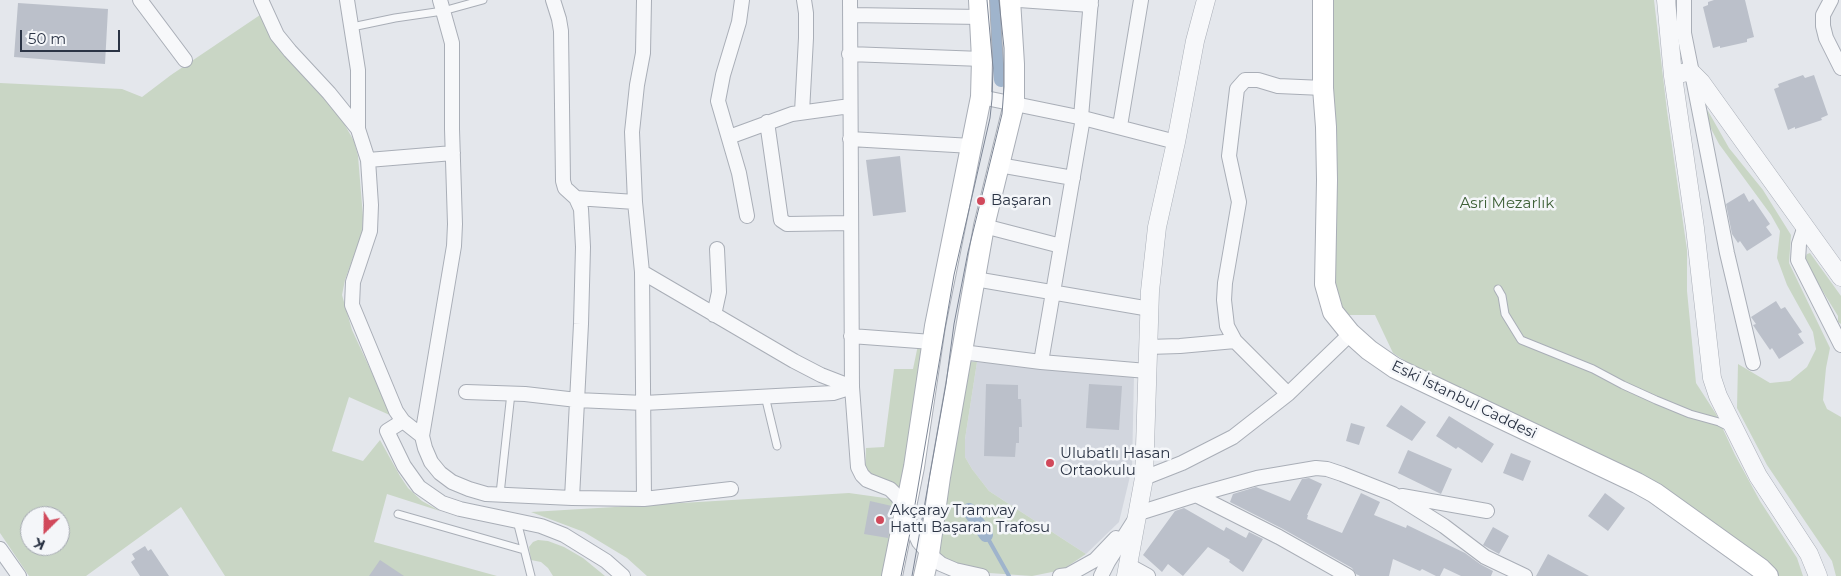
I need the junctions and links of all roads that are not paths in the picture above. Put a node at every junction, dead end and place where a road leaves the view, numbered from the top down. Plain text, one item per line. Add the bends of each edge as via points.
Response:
1 (140, 0) edge
2 (262, 0) edge
3 (347, 0) edge
4 (483, 0) edge
5 (553, 0) edge
6 (644, 0) edge
7 (742, 0) edge
8 (804, 0) edge
9 (850, 0) edge
10 (1010, 0) edge
11 (1019, 0) edge
12 (1141, 0) edge
13 (1206, 0) edge
14 (1316, 0) edge
15 (1323, 0) edge
16 (1666, 0) edge
17 (1684, 0) edge
18 (1831, 0) edge
19 (1091, 3) edge
20 (442, 6) edge
21 (980, 9) edge
22 (850, 15) junction
23 (352, 27) junction
24 (849, 54) junction
25 (982, 59) junction
26 (185, 60) dead end
27 (1841, 68) edge
28 (1692, 73) junction
29 (1673, 76) junction
30 (1321, 87) junction
31 (998, 100) junction
32 (850, 106) junction
33 (802, 112) junction
34 (1082, 117) junction
35 (767, 122) junction
36 (1120, 126) junction
37 (358, 129) junction
38 (729, 137) junction
39 (850, 139) junction
40 (1176, 142) junction
41 (972, 146) junction
42 (453, 152) junction
43 (368, 160) junction
44 (999, 165) junction
45 (1073, 178) junction
46 (576, 198) junction
47 (635, 202) junction
48 (747, 216) dead end
49 (852, 223) junction
50 (984, 226) junction
51 (1805, 226) junction
52 (1061, 246) junction
53 (718, 250) dead end
54 (642, 272) junction
55 (1841, 277) edge
56 (975, 279) junction
57 (1498, 289) dead end
58 (1053, 292) junction
59 (1150, 309) junction
60 (714, 315) junction
61 (851, 336) junction
62 (1235, 340) junction
63 (1344, 340) junction
64 (932, 342) junction
65 (1841, 345) edge
66 (1148, 348) junction
67 (962, 352) junction
68 (1041, 362) junction
69 (1752, 363) dead end
70 (1147, 371) junction
71 (852, 387) junction
72 (466, 392) dead end
73 (512, 393) junction
74 (1288, 394) junction
75 (764, 396) junction
76 (577, 400) junction
77 (644, 404) junction
78 (403, 421) junction
79 (1734, 430) junction
80 (422, 436) junction
81 (777, 446) dead end
82 (1144, 478) junction
83 (731, 489) dead end
84 (500, 494) junction
85 (1393, 494) junction
86 (1196, 495) junction
87 (572, 498) junction
88 (644, 499) junction
89 (905, 512) junction
90 (1487, 512) dead end
91 (398, 514) dead end
92 (1138, 514) junction
93 (516, 520) junction
94 (0, 549) edge
95 (524, 550) junction
96 (929, 554) junction
97 (1127, 571) edge
98 (19, 576) edge
99 (531, 576) edge
100 (623, 576) edge
101 (892, 576) edge
102 (924, 576) edge
103 (982, 576) edge
104 (1060, 576) edge
105 (1101, 576) edge
106 (1148, 576) edge
107 (1348, 576) edge
108 (1525, 576) edge
109 (1752, 576) edge
110 (1768, 576) edge
111 (1818, 576) edge

1 - 26 street
2 - 37 street via 290,52
3 - 23 street
4 - 20 lane
5 - 46 street via 561,31 563,181 565,188
6 - 47 street via 643,53 632,132
7 - 38 street via 718,96
8 - 33 street via 806,38
9 - 22 street
10 - 31 main road via 1014,64
11 - 19 street
12 - 36 street
13 - 40 street
14 - 30 main road, Eski İstanbul Caddesi
15 - 30 main road, Eski İstanbul Caddesi
16 - 29 street
17 - 28 street via 1684,33
18 - 27 street via 1823,15 1823,26
19 - 34 street
20 - 23 lane
20 - 42 street via 452,43
21 - 22 street
21 - 25 main road
22 - 24 street
23 - 37 street via 358,70
24 - 25 street
24 - 32 street
25 - 31 main road
28 - 29 street
28 - 51 street
28 - 69 street
29 - 79 street via 1712,378
30 - 62 street via 1278,86 1251,78 1237,89 1229,156 1239,202 1224,300 1226,326
30 - 63 main road, Eski İstanbul Caddesi via 1320,293 1327,316
30 - 110 main road, Eski İstanbul Caddesi via 1326,126 1325,284 1334,312 1350,334 1395,368 1655,493
31 - 34 street
31 - 41 main road
31 - 44 main road
32 - 33 street
32 - 39 street
33 - 35 street
34 - 36 street
34 - 45 street
35 - 38 street
35 - 49 street via 781,220 787,224
36 - 40 street
37 - 43 street
38 - 48 street
39 - 41 street
39 - 49 street
40 - 59 street via 1157,227
41 - 64 main road
42 - 43 street
42 - 80 street via 454,246
43 - 78 street via 370,231 353,282 352,305
44 - 45 street
44 - 50 main road
45 - 52 street
46 - 47 street
46 - 76 street via 581,209 583,247
47 - 54 street
49 - 61 street
50 - 52 street
50 - 56 main road
51 - 55 street
51 - 65 street via 1798,260
52 - 58 street
53 - 60 street via 719,292
54 - 60 street
54 - 77 street
56 - 58 street
56 - 67 main road
57 - 79 lane via 1505,314 1521,340 1593,369 1656,400
58 - 59 street
58 - 68 street
59 - 66 street
60 - 71 street via 821,375
61 - 64 street
61 - 71 street
62 - 66 street
62 - 74 street
63 - 74 street
63 - 109 main road, Eski İstanbul Caddesi via 1392,376 1627,486 1651,500
64 - 89 main road
66 - 70 street
67 - 68 street
67 - 96 main road
68 - 70 street
70 - 82 street
71 - 75 street via 833,393
71 - 89 street via 858,468 868,480 890,488
72 - 73 street
73 - 76 street
73 - 84 lane
74 - 82 street via 1233,437 1182,464
75 - 77 street
75 - 81 lane
76 - 77 street
76 - 87 street
77 - 88 street
78 - 80 street
78 - 93 street via 387,431 404,466 419,487 442,503
79 - 111 street via 1758,476 1811,558
80 - 84 street via 431,462 452,482 469,490
82 - 92 street
83 - 88 street
84 - 87 street
85 - 86 street via 1342,474 1316,468 1257,478
85 - 90 street
85 - 108 street via 1485,557
86 - 92 street
86 - 107 street
87 - 88 street
89 - 96 street via 919,542
89 - 101 main road
91 - 95 lane
92 - 97 street
92 - 104 street via 1095,560
92 - 105 street
93 - 95 lane
93 - 100 street via 564,536 606,561
94 - 98 street
95 - 99 lane
96 - 102 main road
96 - 103 street via 955,570
97 - 106 street

